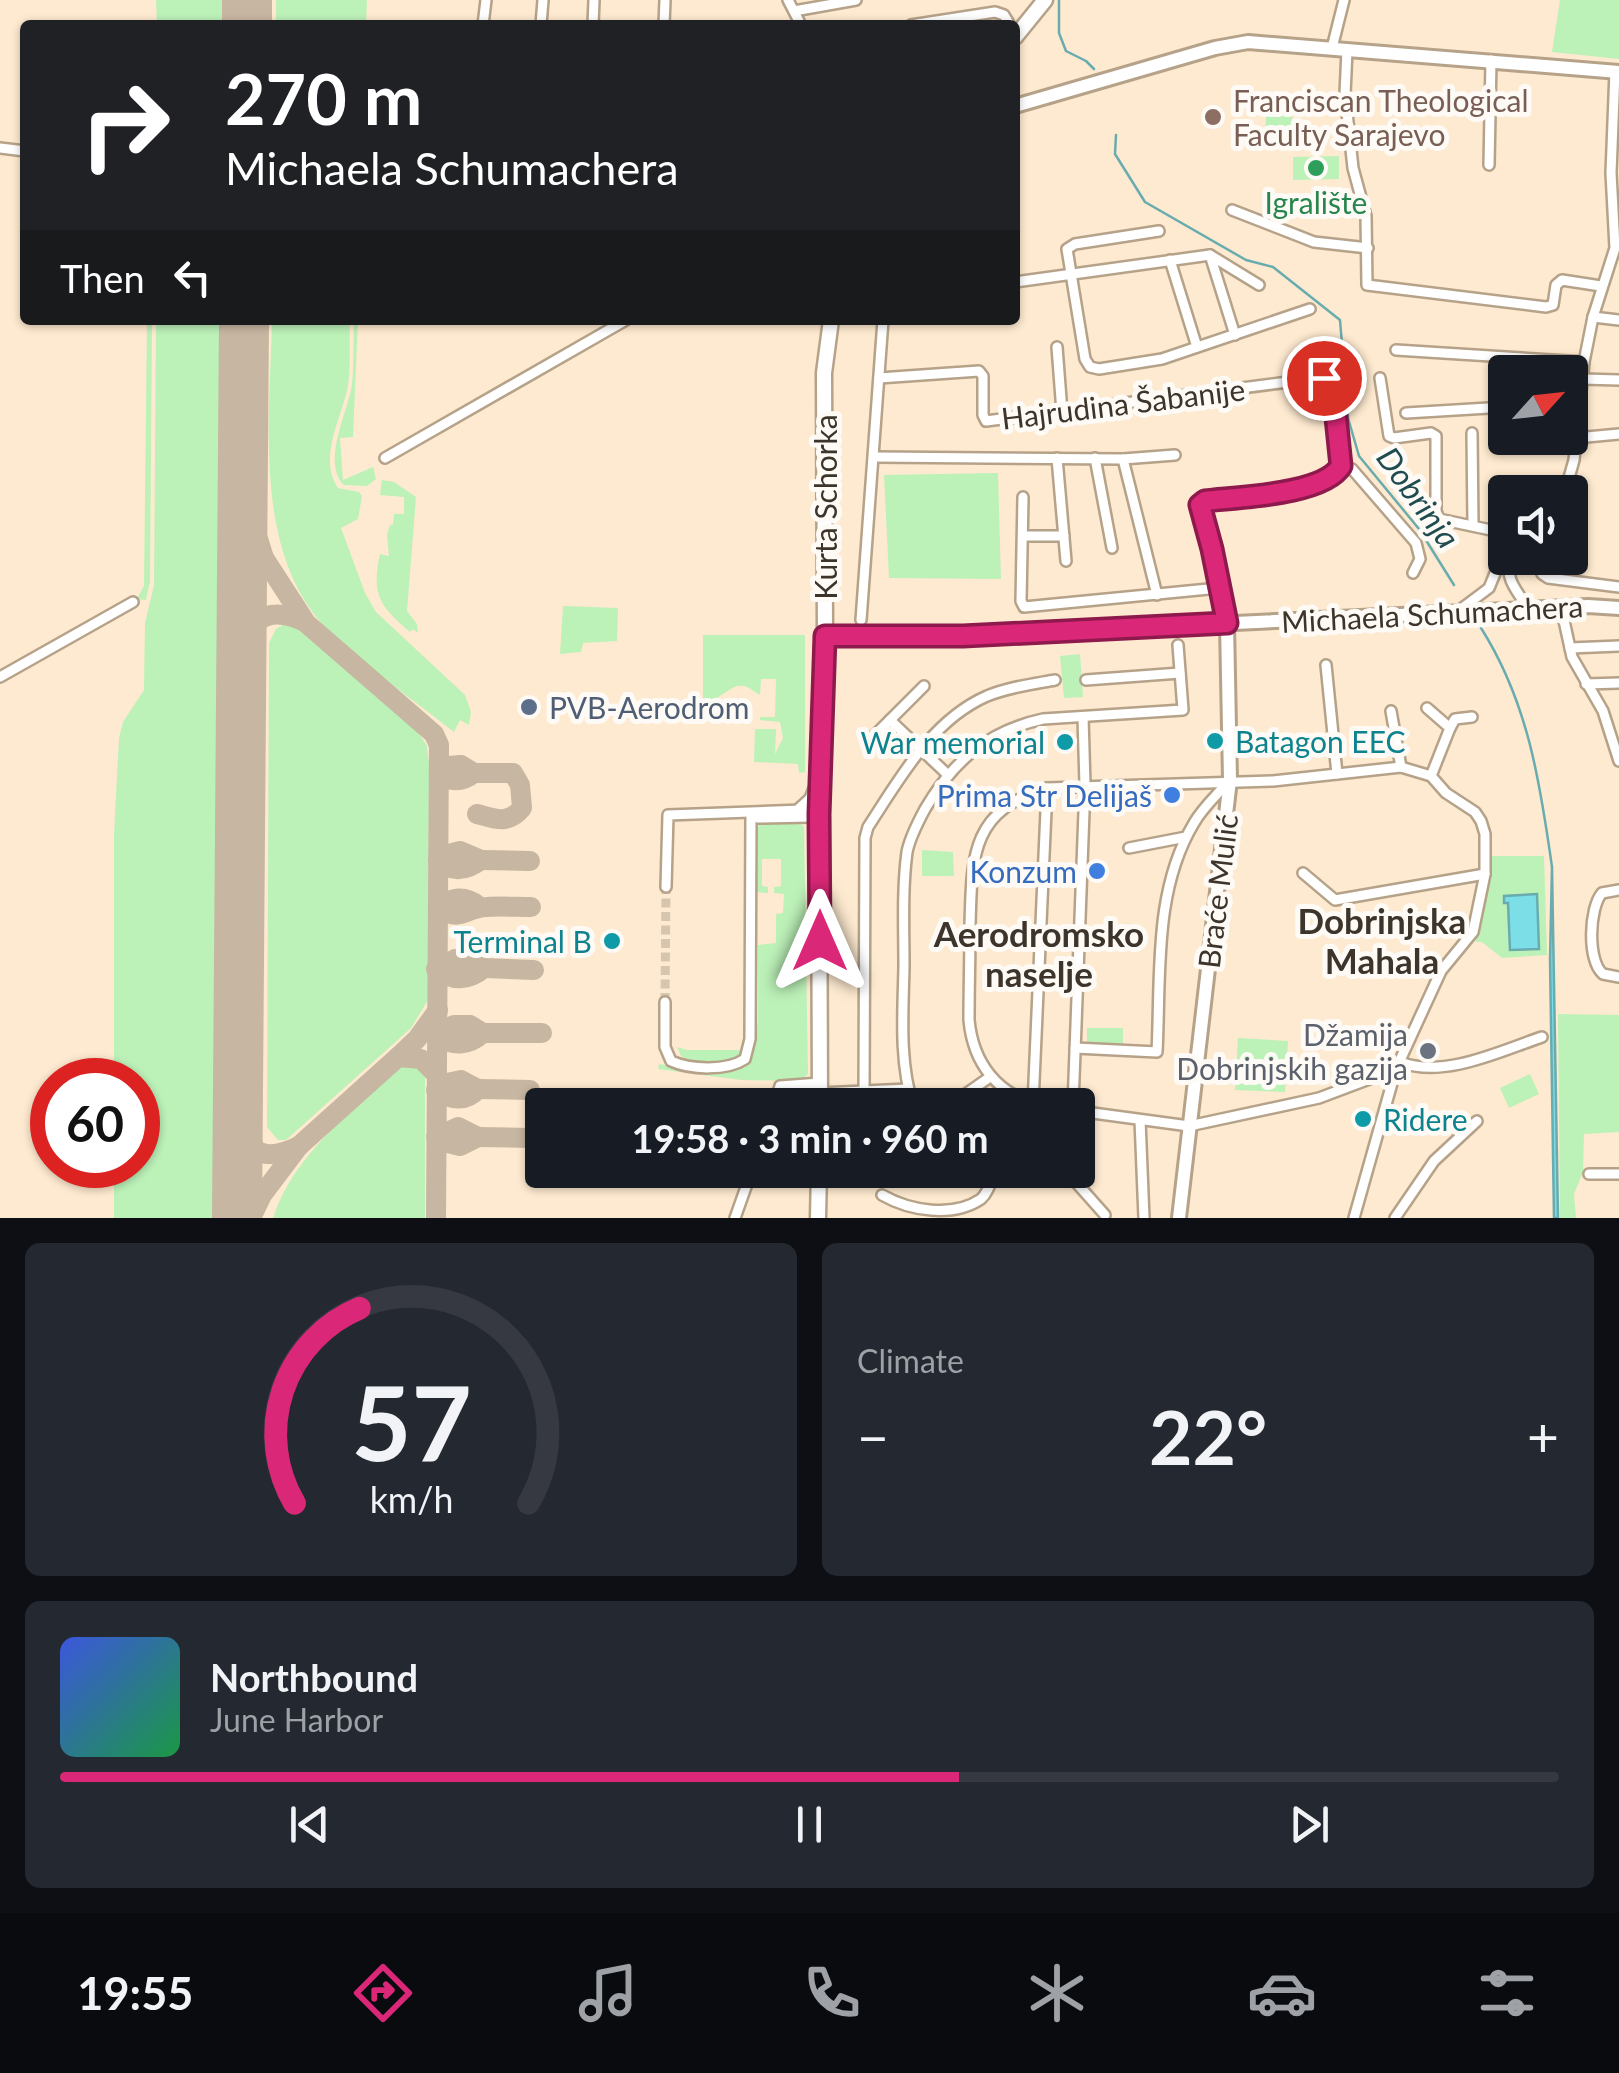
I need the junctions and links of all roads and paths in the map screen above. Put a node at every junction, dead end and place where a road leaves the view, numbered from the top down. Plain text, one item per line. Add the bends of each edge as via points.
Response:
1 (788, 0) edge
2 (856, 0) edge
3 (1045, 0) edge
4 (1344, 0) edge
5 (794, 11) junction
6 (798, 20) edge
7 (944, 20) edge
8 (1007, 20) edge
9 (1020, 25) edge
10 (1332, 48) junction
11 (1347, 50) junction
12 (1492, 60) junction
13 (1617, 71) edge
14 (1020, 105) edge
15 (1489, 165) dead end
16 (1615, 173) edge
17 (1232, 210) dead end
18 (1159, 231) dead end
19 (1368, 248) junction
20 (1210, 255) junction
21 (1170, 260) junction
22 (1070, 275) junction
23 (1020, 281) edge
24 (1259, 285) dead end
25 (1601, 286) junction
26 (1310, 309) dead end
27 (1594, 317) junction
28 (1619, 320) edge
29 (617, 325) edge
30 (830, 325) edge
31 (883, 325) edge
32 (1234, 336) junction
33 (1058, 347) dead end
34 (1196, 347) junction
35 (1396, 350) dead end
36 (1586, 355) edge
37 (1488, 356) edge
38 (879, 378) junction
39 (1380, 378) dead end
40 (1588, 379) edge
41 (1619, 380) edge
42 (1488, 408) edge
43 (1062, 412) junction
44 (1406, 413) dead end
45 (1472, 433) dead end
46 (1619, 434) edge
47 (1588, 437) edge
48 (1174, 455) dead end
49 (874, 457) junction
50 (385, 458) dead end
51 (1056, 458) junction
52 (1095, 458) junction
53 (1123, 458) junction
54 (1341, 466) junction
55 (1022, 497) dead end
56 (1473, 525) junction
57 (1488, 529) edge
58 (1024, 536) junction
59 (1064, 536) junction
60 (1112, 548) dead end
61 (1066, 561) dead end
62 (1413, 573) dead end
63 (1495, 575) edge
64 (1508, 575) edge
65 (1544, 575) edge
66 (1619, 587) edge
67 (1219, 588) junction
68 (1157, 595) junction
69 (134, 602) dead end
70 (1562, 607) junction
71 (1619, 608) edge
72 (1529, 609) junction
73 (1456, 612) junction
74 (862, 620) dead end
75 (1227, 623) junction
76 (825, 636) junction
77 (1178, 645) dead end
78 (1619, 646) edge
79 (1570, 648) junction
80 (1326, 665) dead end
81 (1180, 672) junction
82 (0, 676) edge
83 (1056, 680) dead end
84 (1086, 680) dead end
85 (1619, 683) edge
86 (1586, 684) junction
87 (924, 686) dead end
88 (1428, 708) dead end
89 (1392, 710) dead end
90 (1083, 717) junction
91 (1472, 717) dead end
92 (890, 720) junction
93 (1450, 728) junction
94 (873, 738) dead end
95 (920, 750) junction
96 (1619, 761) edge
97 (1401, 767) junction
98 (946, 774) junction
99 (1337, 774) junction
100 (1431, 776) junction
101 (820, 780) junction
102 (1230, 780) junction
103 (1085, 785) junction
104 (1045, 788) junction
105 (751, 813) junction
106 (801, 814) junction
107 (819, 821) junction
108 (1186, 838) junction
109 (1129, 848) dead end
110 (1303, 873) dead end
111 (1484, 874) junction
112 (666, 886) tunnel mouth
113 (1619, 890) edge
114 (1619, 977) edge
115 (665, 1002) tunnel mouth
116 (1542, 1037) dead end
117 (1075, 1048) junction
118 (1398, 1066) junction
119 (990, 1076) junction
120 (820, 1088) edge
121 (864, 1088) edge
122 (908, 1088) edge
123 (973, 1088) edge
124 (1003, 1088) edge
125 (1036, 1088) edge
126 (1075, 1088) edge
127 (1095, 1112) edge
128 (1140, 1120) junction
129 (1477, 1122) dead end
130 (1189, 1126) junction
131 (1590, 1174) dead end
132 (1619, 1174) edge
133 (746, 1188) edge
134 (819, 1188) edge
135 (989, 1188) edge
136 (1081, 1188) edge
137 (882, 1195) dead end
138 (1105, 1215) dead end
139 (735, 1218) edge
140 (818, 1218) edge
141 (1144, 1218) edge
142 (1179, 1218) edge
143 (1354, 1218) edge
144 (1395, 1218) edge

1 - 5 street
2 - 5 street
3 - 9 main road
4 - 10 street
5 - 6 street
7 - 8 street via 996,12
10 - 11 street
10 - 14 street via 1248,42
11 - 12 street
11 - 19 street via 1348,130
12 - 13 street
12 - 15 street
13 - 16 street
16 - 25 street via 1615,248
17 - 19 street via 1314,242
18 - 22 street via 1072,245
19 - 25 street via 1367,284 1546,307 1562,280
20 - 21 street
20 - 24 street
20 - 32 street
21 - 22 street
21 - 34 street
22 - 23 street
22 - 34 street via 1090,367 1162,359
25 - 27 street
26 - 32 street
27 - 28 street
27 - 36 street
29 - 50 street
30 - 76 main road, Kurta Schorka via 824,373
31 - 38 street
32 - 34 street
33 - 43 street
35 - 37 street
38 - 43 street, Hajrudina Šabanije via 979,372 986,421
38 - 49 street
39 - 56 street via 1389,436 1436,436 1439,519
40 - 41 street
42 - 44 street
43 - 54 street, Hajrudina Šabanije via 1324,378 1333,388
45 - 56 street
46 - 47 street
48 - 53 street, Hajrudina Šabanije
49 - 51 street, Hajrudina Šabanije
49 - 74 street
51 - 52 street, Hajrudina Šabanije
51 - 59 street, Hajrudina Šabanije
52 - 53 street, Hajrudina Šabanije
52 - 60 street, Hajrudina Šabanije
53 - 68 street, Hajrudina Šabanije
54 - 62 street via 1352,469 1416,543 1420,559
54 - 67 street via 1314,484 1202,502
55 - 58 street
56 - 57 street
58 - 59 street
58 - 68 street via 1024,607
59 - 61 street, Hajrudina Šabanije
63 - 73 street via 1485,594
64 - 72 street
65 - 66 street
67 - 68 street
67 - 75 street
69 - 82 street
70 - 71 street, Michaela Schumachera
70 - 72 street, Michaela Schumachera
70 - 79 street
72 - 73 street, Michaela Schumachera
73 - 75 street, Michaela Schumachera
75 - 76 street, Michaela Schumachera
75 - 102 street, Braće Mulić
76 - 101 main road, Kurta Schorka
77 - 81 street
78 - 79 street
79 - 86 street
80 - 99 street
81 - 84 street
81 - 90 street via 1183,710
83 - 95 street via 980,700
85 - 86 street
86 - 96 street via 1611,728
87 - 92 street
88 - 93 street
89 - 97 street
90 - 98 street via 1024,723
90 - 103 street
91 - 93 street via 1455,719
92 - 94 street
92 - 95 street
93 - 100 street
95 - 98 street
95 - 121 street via 865,838
97 - 99 street
97 - 100 street
98 - 122 street via 908,848
99 - 102 street
100 - 111 street via 1481,821
101 - 106 main road
101 - 107 main road, Kurta Schorka
102 - 103 street
102 - 108 street
102 - 130 street, Braće Mulić
103 - 104 street
103 - 117 street
104 - 119 street via 1000,812 974,850 969,1020 971,1044
104 - 125 street
105 - 106 street
105 - 112 street via 668,815
105 - 115 street via 747,1055 740,1063 682,1066 667,1056
106 - 107 main road
107 - 120 main road, Kurta Schorka
108 - 109 street
108 - 117 street via 1166,895 1157,1052
110 - 111 street via 1335,900
111 - 118 street via 1473,932 1441,971
113 - 114 street via 1602,893 1594,906 1594,964 1602,974
116 - 118 street via 1439,1068
117 - 126 street
118 - 130 street via 1320,1098
118 - 143 street
119 - 123 street
119 - 124 street
127 - 128 street
128 - 130 street
128 - 141 street
129 - 144 street via 1434,1161
130 - 142 street, Braće Mulić
131 - 132 street
133 - 139 street
134 - 140 main road
135 - 137 street via 980,1201 952,1211 918,1212
136 - 138 street

